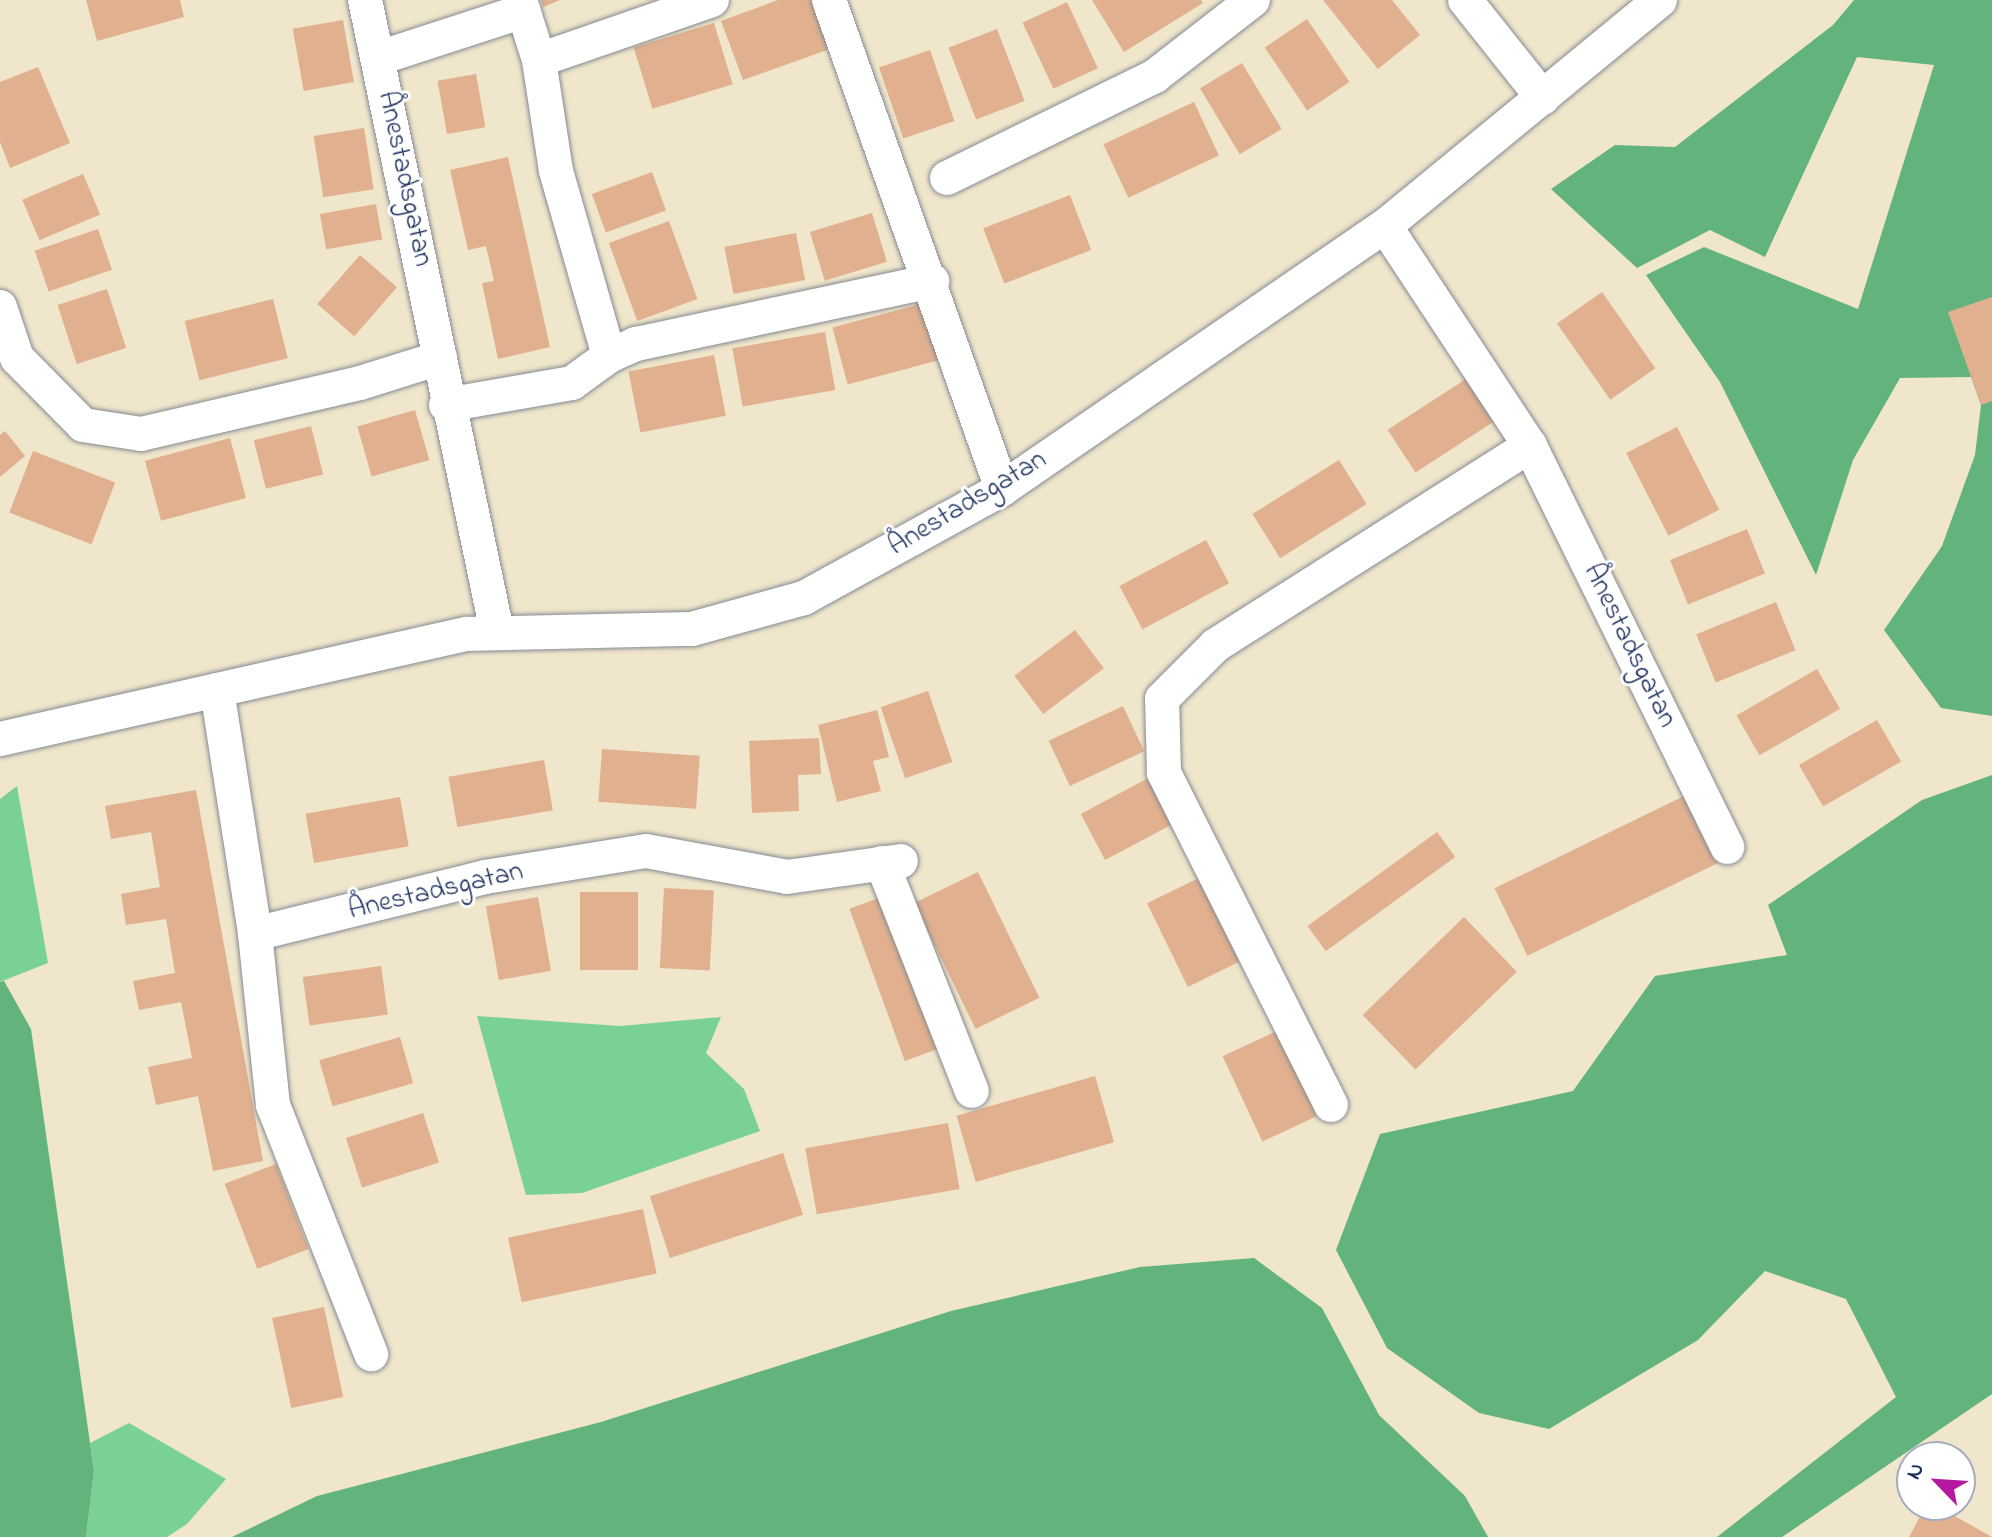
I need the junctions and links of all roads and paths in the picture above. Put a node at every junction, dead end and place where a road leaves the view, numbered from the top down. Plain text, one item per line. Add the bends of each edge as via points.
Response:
1 (365, 0) edge
2 (712, 0) edge
3 (829, 0) edge
4 (1253, 0) edge
5 (1660, 0) edge
6 (1471, 2) edge
7 (522, 6) edge
8 (379, 58) junction
9 (539, 60) junction
10 (1543, 98) junction
11 (947, 178) dead end
12 (1385, 226) junction
13 (932, 281) junction
14 (0, 307) edge
15 (609, 356) junction
16 (440, 358) junction
17 (446, 405) junction
18 (1530, 446) junction
19 (1002, 489) junction
20 (497, 632) junction
21 (217, 690) junction
22 (0, 739) edge
23 (1727, 847) dead end
24 (255, 934) junction
25 (972, 1091) dead end
26 (1331, 1105) dead end
27 (371, 1354) dead end

1 - 8 street, Ånestadsgatan
2 - 9 street
3 - 13 street
4 - 11 street via 1155,76
5 - 10 street, Ånestadsgatan
6 - 10 street
7 - 8 street
7 - 9 street
8 - 16 street, Ånestadsgatan
9 - 15 street via 556,171
10 - 12 street, Ånestadsgatan
12 - 18 street, Ånestadsgatan
12 - 19 street, Ånestadsgatan
13 - 15 street via 636,344
13 - 19 street
14 - 16 street via 17,358 83,425 141,434 360,383
15 - 17 street via 572,383
16 - 17 street, Ånestadsgatan
17 - 20 street, Ånestadsgatan
18 - 23 street, Ånestadsgatan
18 - 26 street via 1216,645 1162,699 1164,773
19 - 20 street, Ånestadsgatan via 804,598 692,629
20 - 21 street, Ånestadsgatan via 394,648
21 - 22 street, Ånestadsgatan
21 - 24 street
24 - 25 street, Ånestadsgatan via 485,877 646,851 787,877 891,862
24 - 27 street via 273,1105

